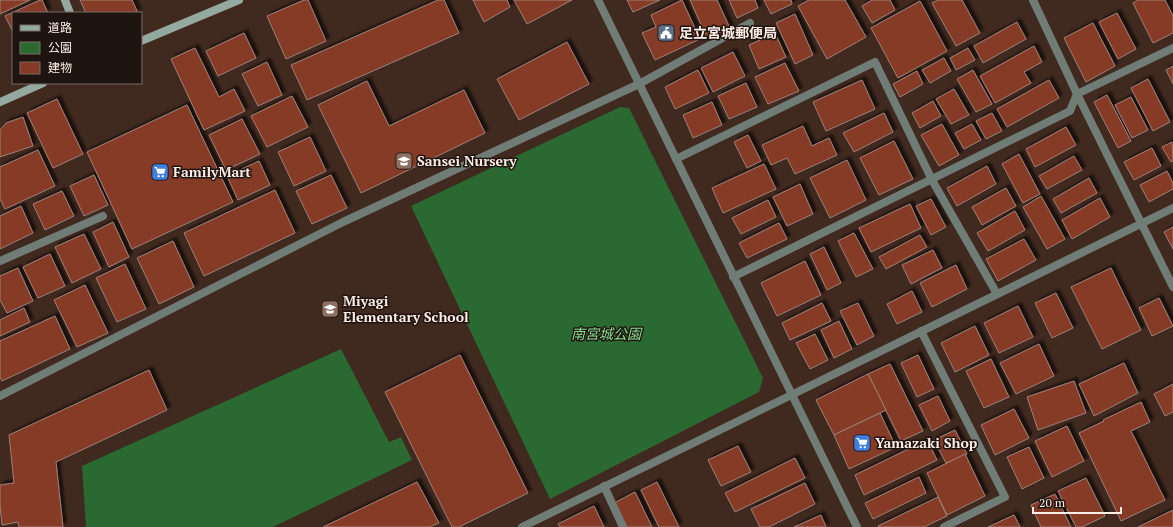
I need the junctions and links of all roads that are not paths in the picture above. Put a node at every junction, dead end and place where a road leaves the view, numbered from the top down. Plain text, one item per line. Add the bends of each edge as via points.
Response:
1 (65, 0) edge
2 (240, 0) edge
3 (598, 0) edge
4 (1033, 0) edge
5 (70, 12) edge
6 (750, 23) dead end
7 (142, 41) edge
8 (1173, 48) edge
9 (41, 84) edge
10 (639, 84) junction
11 (1077, 94) junction
12 (0, 102) edge
13 (676, 159) junction
14 (932, 180) junction
15 (1173, 208) edge
16 (103, 216) dead end
17 (1142, 223) junction
18 (0, 261) edge
19 (733, 277) junction
20 (1173, 287) edge
21 (997, 294) junction
22 (921, 330) junction
23 (791, 394) junction
24 (0, 396) edge
25 (604, 486) junction
26 (522, 527) edge
27 (623, 527) edge
28 (857, 527) edge
29 (944, 527) edge

1 - 5 street
2 - 7 street
3 - 10 street
4 - 11 street
6 - 10 street
8 - 11 street
9 - 12 street
10 - 13 street
10 - 24 street via 343,222
11 - 14 street via 1070,111
11 - 17 street
13 - 14 street via 875,62
13 - 19 street
14 - 19 street
14 - 21 street
15 - 17 street
16 - 18 street
17 - 20 street
17 - 21 street
19 - 23 street
21 - 22 street
22 - 23 street
22 - 29 street via 1005,497
23 - 25 street
23 - 28 street
25 - 26 street
25 - 27 street

